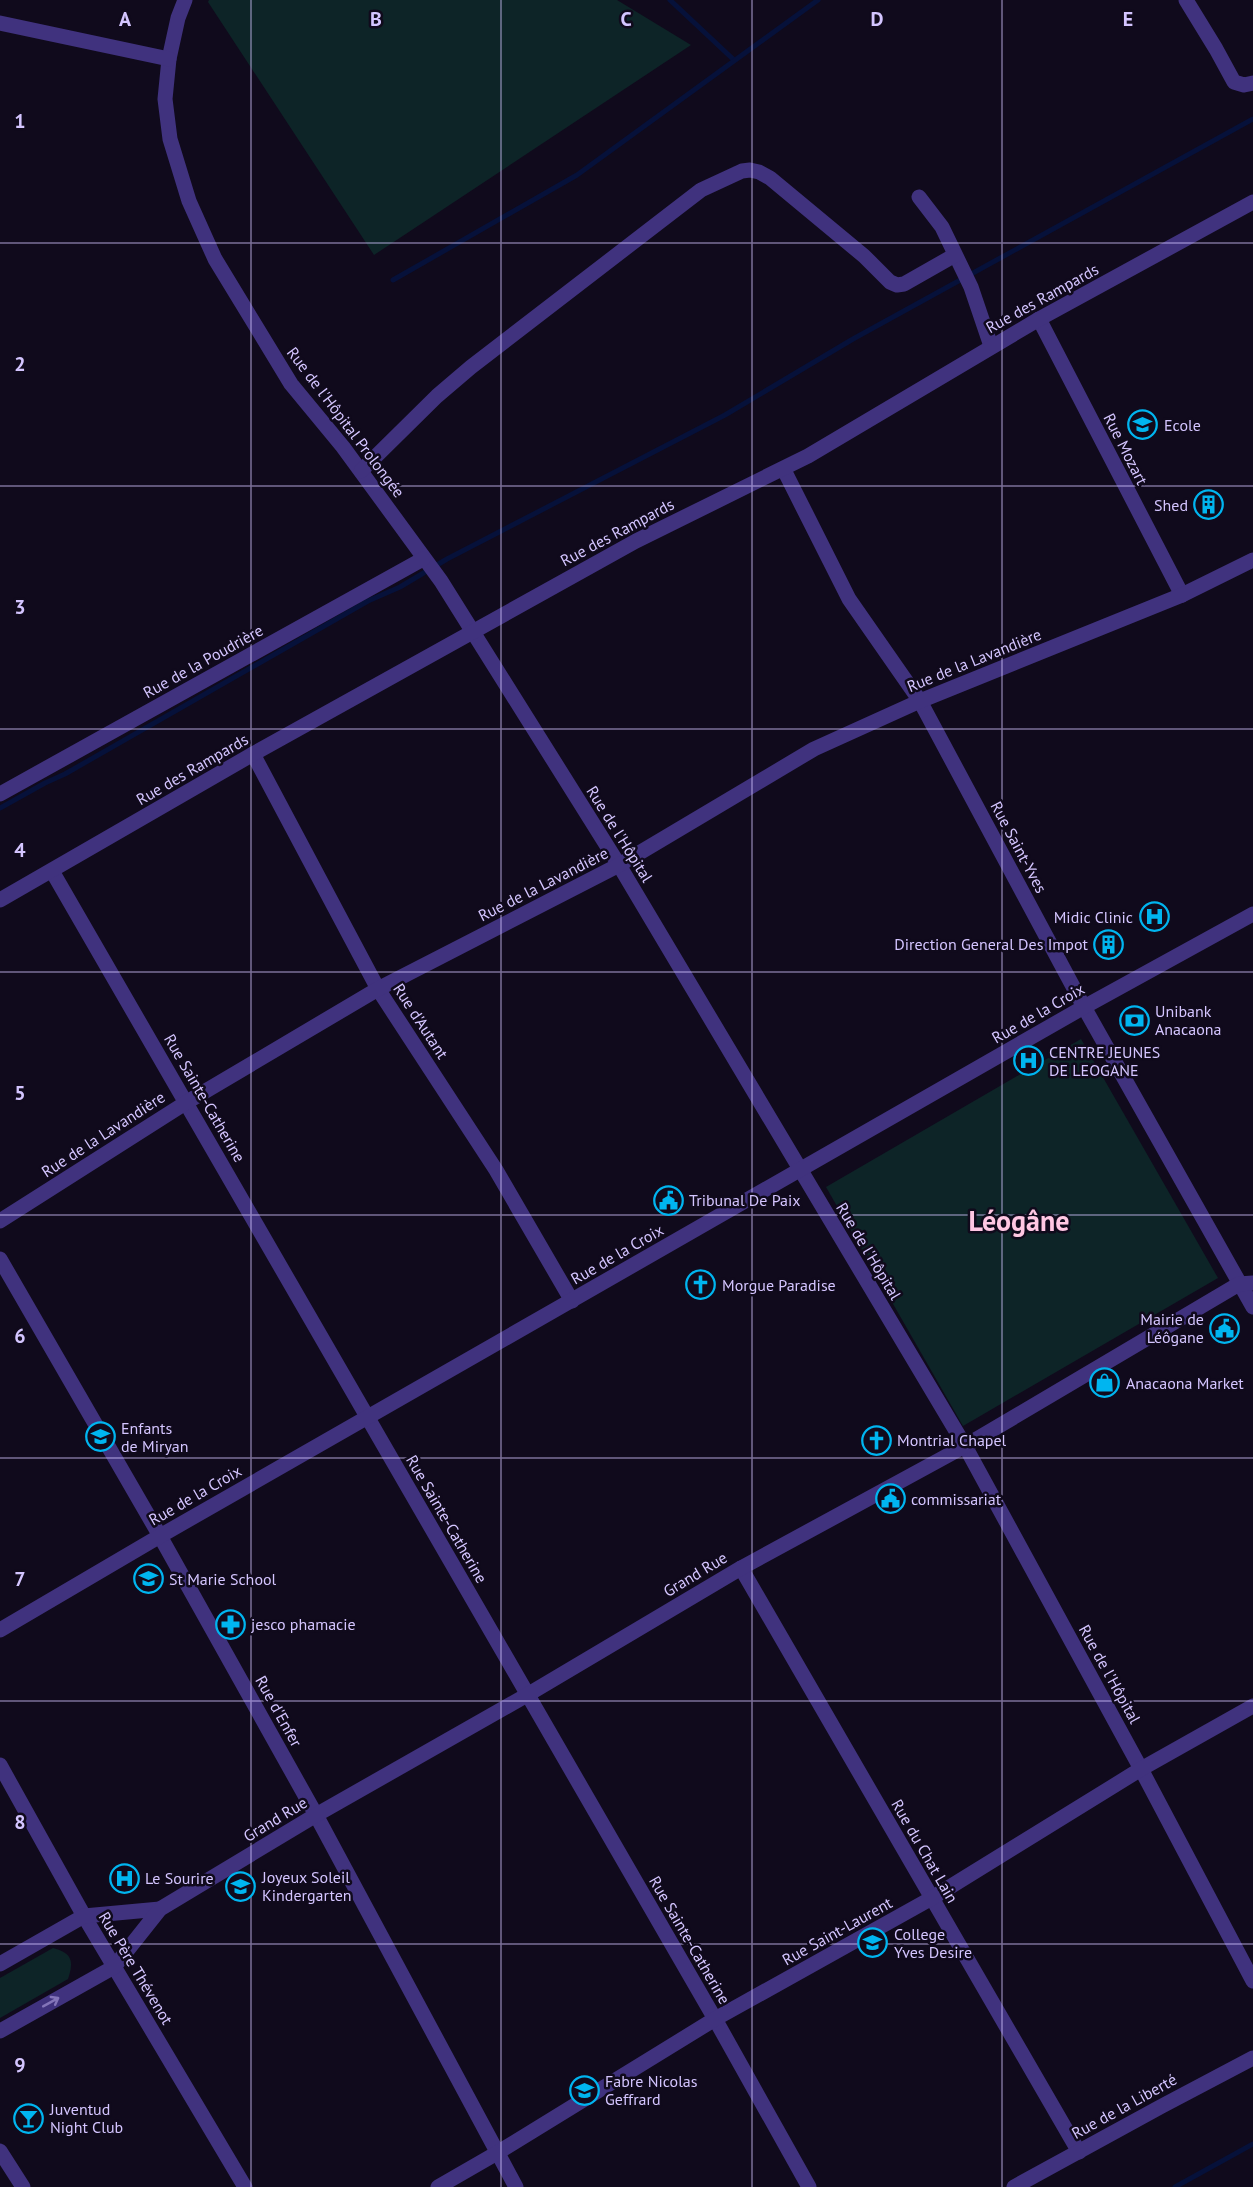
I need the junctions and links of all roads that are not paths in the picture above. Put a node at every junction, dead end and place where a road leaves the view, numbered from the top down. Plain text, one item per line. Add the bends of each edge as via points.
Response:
1 (185, 0) edge
2 (1186, 0) edge
3 (0, 23) edge
4 (169, 59) junction
5 (1253, 83) edge
6 (919, 197) dead end
7 (1253, 202) edge
8 (956, 259) junction
9 (1039, 319) junction
10 (991, 346) junction
11 (784, 470) junction
12 (361, 471) junction
13 (423, 559) junction
14 (1253, 560) edge
15 (1182, 595) junction
16 (472, 632) junction
17 (920, 700) junction
18 (253, 754) junction
19 (0, 794) edge
20 (619, 865) junction
21 (52, 871) junction
22 (0, 900) edge
23 (1253, 914) edge
24 (378, 989) junction
25 (1084, 1007) junction
26 (187, 1102) junction
27 (800, 1171) junction
28 (0, 1221) edge
29 (0, 1259) edge
30 (1253, 1276) edge
31 (1246, 1284) edge
32 (572, 1301) junction
33 (1253, 1307) edge
34 (368, 1418) junction
35 (965, 1446) junction
36 (160, 1536) junction
37 (741, 1568) junction
38 (0, 1630) edge
39 (527, 1695) junction
40 (1253, 1706) edge
41 (0, 1765) edge
42 (1142, 1769) junction
43 (316, 1815) junction
44 (932, 1898) junction
45 (160, 1909) junction
46 (84, 1916) junction
47 (0, 1964) edge
48 (114, 1967) junction
49 (1253, 1981) edge
50 (715, 2019) junction
51 (0, 2031) edge
52 (1253, 2058) edge
53 (0, 2151) edge
54 (1079, 2152) junction
55 (497, 2153) junction
56 (22, 2187) edge
57 (244, 2187) edge
58 (438, 2187) edge
59 (516, 2187) edge
60 (809, 2187) edge
61 (1014, 2187) edge

1 - 4 street, Rue de l'Hôpital Prolongée
2 - 5 street via 1234,82
3 - 4 street
4 - 12 street, Rue de l'Hôpital Prolongée via 165,99 170,139 189,201 215,258 291,384
6 - 8 street via 942,227
7 - 9 street, Rue des Rampards
8 - 10 street
8 - 12 street via 897,285 770,178 742,171 701,190 471,367
9 - 10 street, Rue des Rampards
9 - 15 street, Rue Mozart
10 - 11 street, Rue des Rampards
11 - 16 street, Rue des Rampards via 636,541
11 - 17 street, Rue Saint-Yves via 849,599
12 - 13 street, Rue de l'Hôpital Prolongée
13 - 16 street, Rue de l'Hôpital
13 - 19 street, Rue de la Poudrière
14 - 15 street, Rue de la Lavandière
15 - 17 street, Rue de la Lavandière
16 - 18 street, Rue des Rampards
16 - 20 street, Rue de l'Hôpital
17 - 20 street, Rue de la Lavandière via 814,749
17 - 25 street, Rue Saint-Yves
18 - 21 street, Rue des Rampards
18 - 24 street, Rue d'Autant
20 - 24 street, Rue de la Lavandière
20 - 27 street, Rue de l'Hôpital
21 - 22 street, Rue des Rampards
21 - 26 street, Rue Sainte-Catherine
23 - 25 street, Rue de la Croix
24 - 26 street, Rue de la Lavandière
24 - 32 street, Rue d'Autant via 496,1170
25 - 27 street, Rue de la Croix
25 - 31 street, Rue Saint-Yves
26 - 28 street, Rue de la Lavandière
26 - 34 street, Rue Sainte-Catherine
27 - 32 street, Rue de la Croix
27 - 35 street, Rue de l'Hôpital
29 - 36 street, Rue d'Enfer
30 - 31 street, Grand Rue
31 - 33 street, Rue Saint-Yves
31 - 35 street, Grand Rue
32 - 34 street, Rue de la Croix
34 - 36 street, Rue de la Croix
34 - 39 street, Rue Sainte-Catherine
35 - 37 street, Grand Rue
35 - 42 street, Rue de l'Hôpital
36 - 38 street, Rue de la Croix
36 - 43 street, Rue d'Enfer
37 - 39 street, Grand Rue
37 - 44 street, Rue du Chat Lain
39 - 43 street, Grand Rue
39 - 50 street, Rue Sainte-Catherine
40 - 42 street, Rue Saint-Laurent
41 - 46 street, Rue Père Thévenot
42 - 44 street, Rue Saint-Laurent
42 - 49 street, Rue de l'Hôpital
43 - 45 street, Grand Rue
43 - 55 street, Rue d'Enfer
44 - 50 street, Rue Saint-Laurent
44 - 54 street, Rue du Chat Lain
45 - 46 street, Grand Rue
45 - 48 street, Grand Rue
46 - 47 street, Grand Rue
46 - 48 street, Rue Père Thévenot
51 -> 48 street, Grand Rue
48 - 57 street, Rue Père Thévenot
50 - 55 street, Rue Saint-Laurent
50 - 60 street, Rue Sainte-Catherine
52 - 54 street, Rue de la Liberté
53 - 56 street
54 - 61 street, Rue de la Liberté
55 - 58 street, Rue Saint-Laurent
55 - 59 street, Rue d'Enfer

